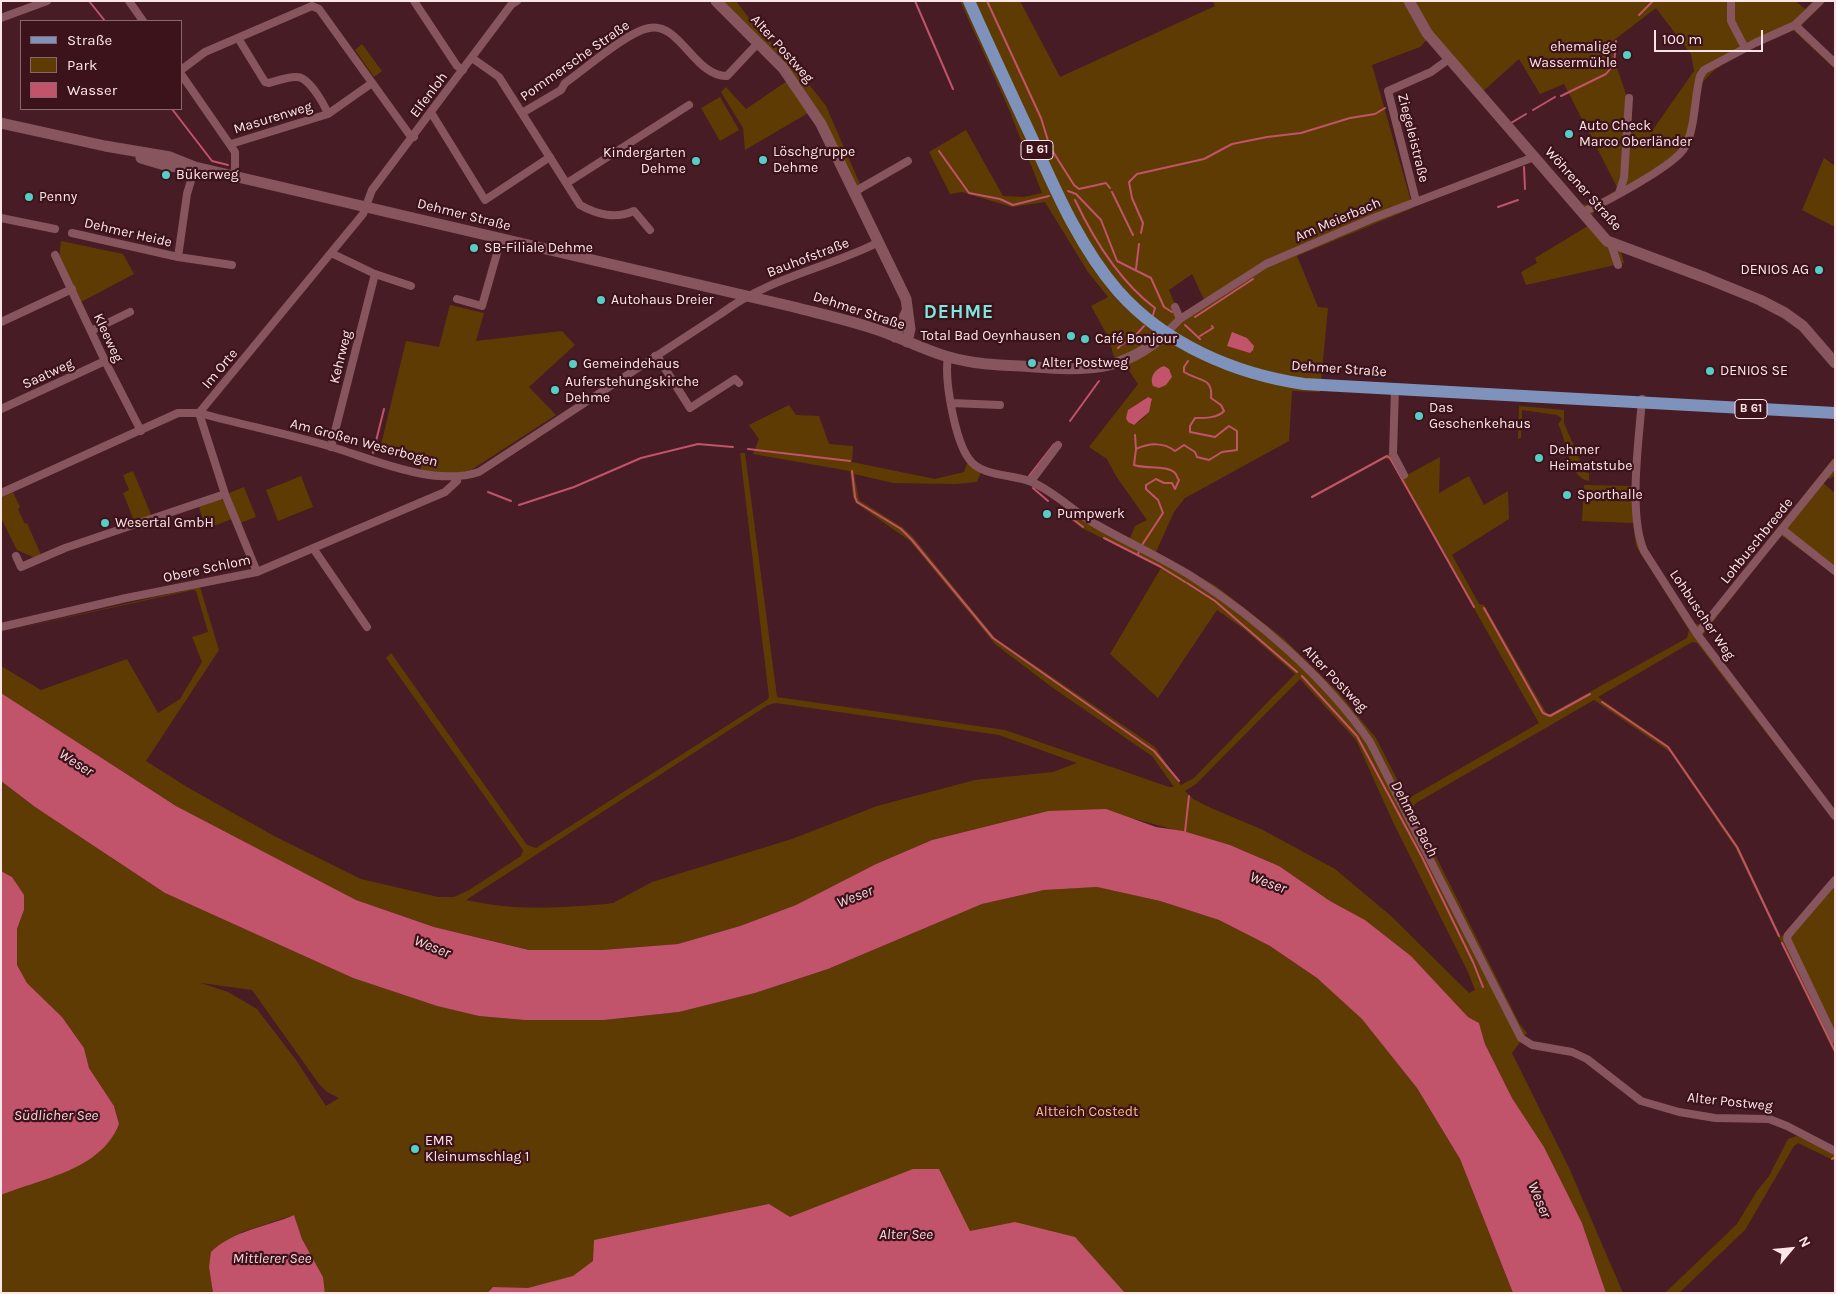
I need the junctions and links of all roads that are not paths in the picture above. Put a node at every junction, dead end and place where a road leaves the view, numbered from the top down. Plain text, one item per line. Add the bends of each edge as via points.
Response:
1 (47, 1) edge
2 (129, 1) edge
3 (414, 1) edge
4 (517, 1) edge
5 (716, 1) edge
6 (969, 1) edge
7 (1409, 1) edge
8 (1731, 1) edge
9 (1820, 1) edge
10 (1, 18) edge
11 (142, 20) edge
12 (1795, 25) junction
13 (238, 38) junction
14 (758, 43) junction
15 (1745, 48) junction
16 (472, 58) junction
17 (1449, 59) junction
18 (1835, 63) edge
19 (182, 69) edge
20 (464, 70) junction
21 (182, 75) edge
22 (372, 83) junction
23 (1629, 98) dead end
24 (689, 105) dead end
25 (522, 113) junction
26 (328, 114) junction
27 (432, 114) junction
28 (1, 123) edge
29 (414, 137) junction
30 (231, 144) junction
31 (1534, 156) junction
32 (550, 158) junction
33 (908, 161) dead end
34 (195, 168) junction
35 (235, 177) junction
36 (567, 183) junction
37 (854, 192) junction
38 (1619, 193) junction
39 (1416, 201) junction
40 (365, 207) junction
41 (1582, 212) junction
42 (1, 218) edge
43 (55, 229) dead end
44 (650, 230) dead end
45 (72, 233) dead end
46 (501, 239) junction
47 (879, 242) junction
48 (1611, 244) junction
49 (331, 253) junction
50 (55, 255) dead end
51 (178, 257) junction
52 (232, 265) dead end
53 (1618, 265) dead end
54 (376, 274) junction
55 (412, 286) dead end
56 (72, 289) junction
57 (746, 296) junction
58 (457, 299) dead end
59 (1175, 307) dead end
60 (907, 311) junction
61 (130, 312) dead end
62 (1180, 319) junction
63 (1, 322) edge
64 (91, 331) junction
65 (1166, 333) junction
66 (895, 337) junction
67 (907, 342) junction
68 (655, 356) junction
69 (948, 357) junction
70 (1834, 359) edge
71 (105, 361) junction
72 (739, 383) dead end
73 (1395, 388) junction
74 (1642, 400) junction
75 (951, 403) junction
76 (1000, 405) dead end
77 (1, 409) edge
78 (199, 413) junction
79 (1835, 413) edge
80 (141, 431) junction
81 (1058, 445) dead end
82 (331, 447) junction
83 (1835, 463) edge
84 (1404, 475) dead end
85 (454, 478) junction
86 (1031, 481) junction
87 (1, 493) edge
88 (225, 494) junction
89 (1783, 530) junction
90 (313, 548) junction
91 (16, 556) dead end
92 (1835, 571) edge
93 (258, 572) junction
94 (1, 626) edge
95 (367, 627) dead end
96 (1697, 634) junction
97 (1835, 816) edge
98 (1835, 880) edge
99 (1835, 1040) edge
100 (1835, 1151) edge

1 - 10 street
2 - 11 street
3 - 20 street via 458,66
4 - 16 street, Elfenloh
5 - 14 street, Alter Postweg
6 - 65 main road, B 61 via 1051,179 1086,246 1118,291
7 - 17 street, Wöhrener Straße via 1427,33
8 - 15 street via 1731,20
9 - 12 street
12 - 15 street
12 - 18 street
13 - 19 street via 205,52
13 - 22 street via 312,6 319,9
13 - 26 street via 265,82 297,76 320,98
14 - 25 street, Pommersche Straße via 727,76 718,76 702,65 671,33 651,27 636,32 565,83 561,90
14 - 37 street, Alter Postweg via 783,68 802,94 821,124
15 - 38 street via 1704,70 1700,76 1692,123 1683,150 1664,166
16 - 20 street, Elfenloh
16 - 25 street via 499,78
17 - 31 street, Wöhrener Straße
17 - 39 street, Ziegeleistraße via 1431,72 1388,90
20 - 27 street, Elfenloh
21 - 30 street
22 - 26 street, Masurenweg
22 - 29 street
23 - 38 street via 1624,178
24 - 36 street
25 - 32 street
26 - 30 street, Masurenweg
27 - 29 street, Elfenloh
27 - 32 street via 486,200
28 - 34 street, Dehmer Straße via 170,157
29 - 40 street, Elfenloh via 372,190
30 - 35 street via 236,161
31 - 39 street, Am Meierbach
31 - 41 street, Wöhrener Straße
32 - 36 street
33 - 37 street
34 - 35 street, Dehmer Straße
34 - 51 street, Dehmer Heide
35 - 40 street, Dehmer Straße
36 - 44 street via 580,205 604,214 622,216 634,211
37 - 47 street, Alter Postweg
38 - 41 street
39 - 62 street, Am Meierbach via 1266,264
40 - 46 street, Dehmer Straße
40 - 49 street, Im Orte via 363,214
41 - 48 street, Wöhrener Straße
42 - 43 street
45 - 51 street, Dehmer Heide
46 - 57 street, Dehmer Straße
46 - 58 street via 482,306
47 - 57 street, Bauhofstraße
47 - 60 street, Alter Postweg via 906,299
48 - 53 street
48 - 70 street, Wöhrener Straße via 1766,302 1803,326
49 - 54 street
49 - 78 street, Im Orte
50 - 56 street, Kleeweg
51 - 52 street, Dehmer Heide
54 - 55 street
54 - 82 street, Kehrweg
56 - 63 street
56 - 64 street, Kleeweg
57 - 66 street, Dehmer Straße via 839,318
57 - 68 street, Am Großen Weserbogen
59 - 62 street
60 - 66 street
60 - 67 street, Alter Postweg via 910,329
61 - 64 street
62 - 65 street, Am Meierbach
64 - 71 street, Kleeweg
65 - 69 street, Dehmer Straße via 1138,355 1087,369 1003,365
65 - 73 main road, Dehmer Straße / B 61 via 1215,359 1289,382
66 - 67 street, Dehmer Straße
67 - 69 street, Dehmer Straße
68 - 72 street via 690,408 735,379
68 - 85 street, Am Großen Weserbogen via 479,472
69 - 75 street, Alter Postweg via 946,368
71 - 77 street, Saatweg
71 - 80 street, Kleeweg
73 - 74 main road, Dehmer Straße / B 61
73 - 84 street via 1393,454
74 - 79 main road, Dehmer Straße / B 61
74 - 96 street, Lohbuscher Weg via 1636,510 1639,539
75 - 76 street
75 - 86 street, Alter Postweg via 964,448 972,463 983,469
78 - 80 street, Am Großen Weserbogen via 178,413
78 - 82 street, Am Großen Weserbogen
78 - 88 street
80 - 87 street, Am Großen Weserbogen
81 - 86 street
82 - 85 street, Am Großen Weserbogen via 378,462
83 - 89 street, Lohbuschbreede
85 - 90 street, Obere Schlom via 456,481 445,492
86 - 100 street, Alter Postweg via 1091,521 1214,592 1279,642 1337,699 1370,742 1521,1038 1532,1045 1572,1052 1587,1059 1641,1101 1715,1118 1769,1120
88 - 91 street via 21,566
88 - 93 street
89 - 92 street
89 - 96 street, Lohbuschbreede
90 - 93 street, Obere Schlom
90 - 95 street
93 - 94 street, Obere Schlom
96 - 97 street, Lohbuscher Weg
98 - 99 street via 1787,939

